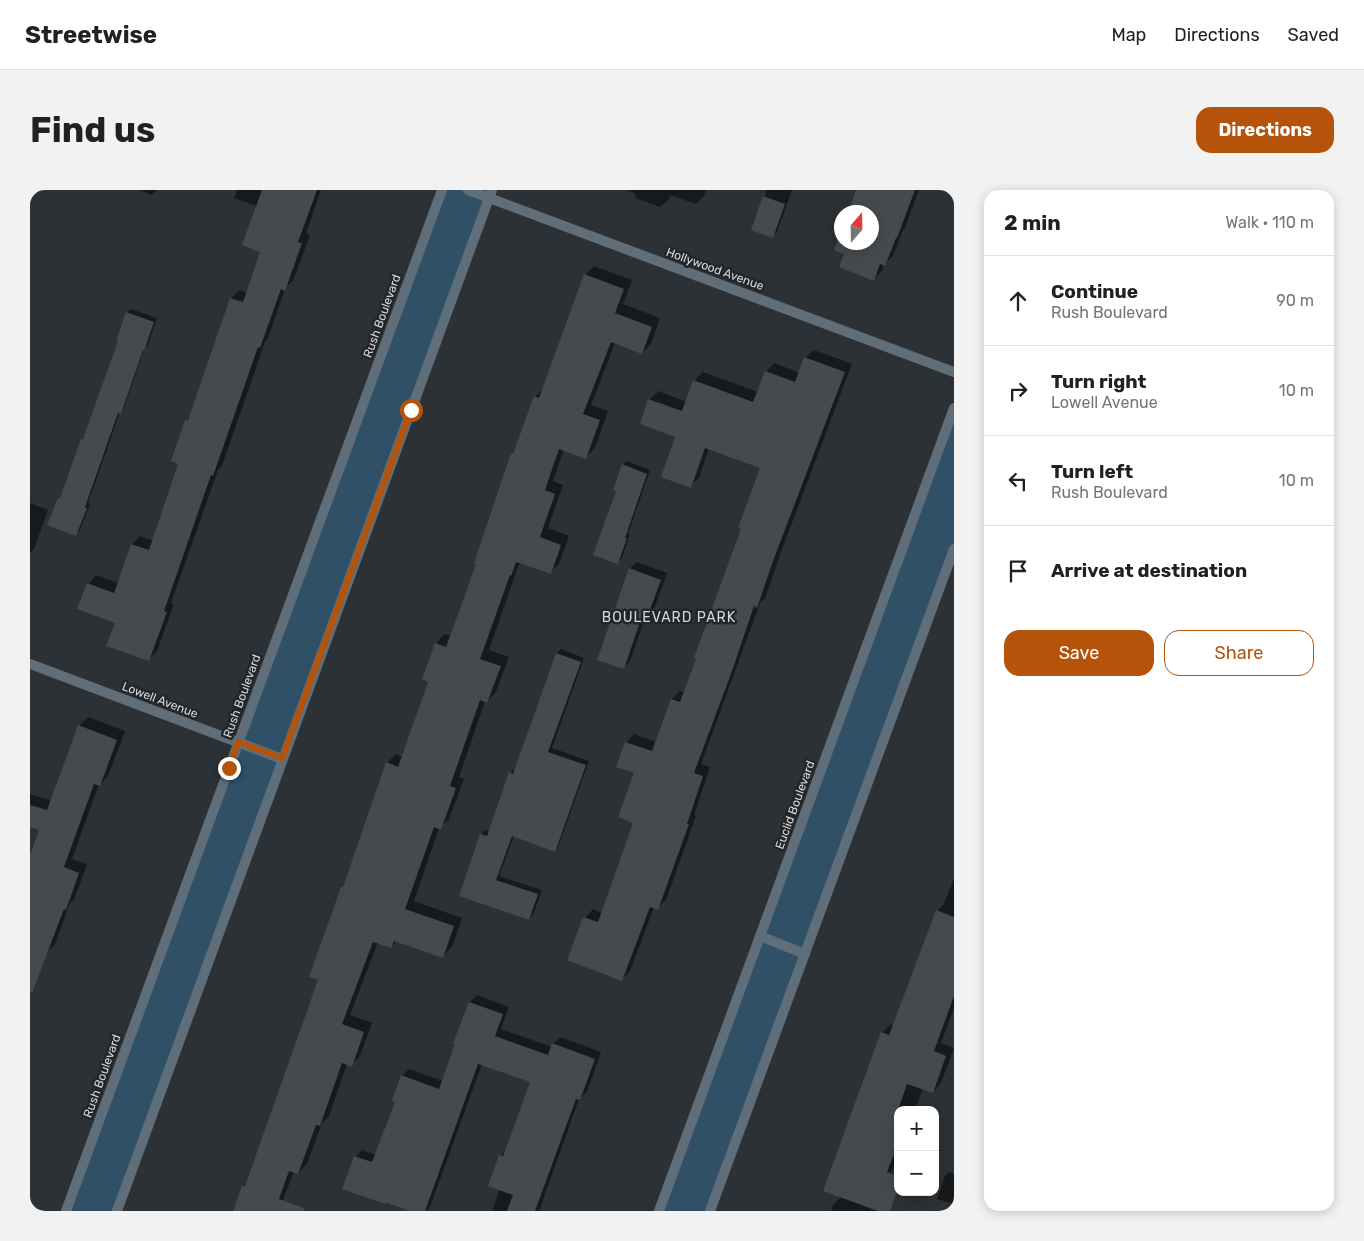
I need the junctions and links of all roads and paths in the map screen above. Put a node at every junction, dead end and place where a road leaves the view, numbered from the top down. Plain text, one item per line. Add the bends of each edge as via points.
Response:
1 (442, 190) edge
2 (468, 190) edge
3 (490, 194) edge
4 (954, 372) edge
5 (954, 408) edge
6 (954, 548) edge
7 (30, 664) edge
8 (238, 742) junction
9 (282, 758) junction
10 (760, 936) junction
11 (805, 954) junction
12 (66, 1211) edge
13 (117, 1211) edge
14 (659, 1211) edge
15 (710, 1211) edge

1 - 8 street, Rush Boulevard
2 - 3 street, Hollywood Avenue
3 - 4 street, Hollywood Avenue
3 - 9 street
5 - 10 street, Euclid Boulevard
6 - 11 street
7 - 8 street, Lowell Avenue
8 - 9 street, Lowell Avenue
8 - 12 street, Rush Boulevard
9 - 13 street
10 - 11 street
10 - 14 street, Euclid Boulevard
11 - 15 street

